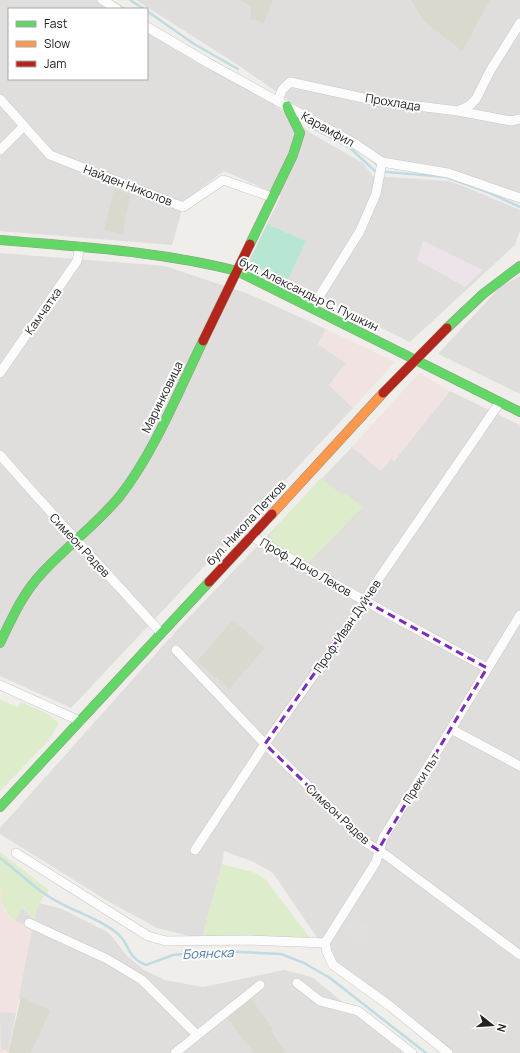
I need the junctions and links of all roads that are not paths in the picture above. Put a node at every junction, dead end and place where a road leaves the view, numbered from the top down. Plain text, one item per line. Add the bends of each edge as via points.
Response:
1 (102, 0) edge
2 (115, 8) edge
3 (520, 23) edge
4 (148, 28) edge
5 (0, 99) edge
6 (278, 101) junction
7 (287, 106) junction
8 (458, 111) junction
9 (307, 117) junction
10 (520, 120) edge
11 (24, 126) junction
12 (300, 132) junction
13 (0, 150) edge
14 (382, 162) junction
15 (272, 197) junction
16 (520, 198) edge
17 (0, 240) edge
18 (80, 247) junction
19 (520, 266) edge
20 (236, 271) junction
21 (312, 308) junction
22 (415, 359) junction
23 (0, 373) edge
24 (500, 402) junction
25 (520, 412) edge
26 (0, 455) edge
27 (251, 536) junction
28 (76, 540) junction
29 (365, 601) junction
30 (520, 615) edge
31 (161, 633) junction
32 (0, 642) edge
33 (176, 650) dead end
34 (487, 668) junction
35 (0, 685) edge
36 (80, 721) junction
37 (452, 729) junction
38 (265, 744) junction
39 (520, 766) edge
40 (0, 807) edge
41 (195, 850) dead end
42 (378, 850) junction
43 (16, 853) dead end
44 (29, 923) dead end
45 (325, 943) junction
46 (520, 955) edge
47 (297, 983) dead end
48 (260, 985) dead end
49 (196, 1035) junction
50 (175, 1053) edge
51 (412, 1053) edge
52 (448, 1053) edge

1 - 2 street
3 - 8 street via 476,99
4 - 6 street, Карамфил
5 - 11 street, Найден Николов
6 - 7 street, Карамфил
6 - 8 street, Прохлада via 282,90 290,82 377,100
7 - 9 street, Карамфил
7 - 12 main road
8 - 10 street, Прохлада via 511,121
9 - 12 street, Маринковица
9 - 14 street, Карамфил
11 - 13 street
11 - 15 street, Найден Николов via 50,155 183,207 223,180
12 - 15 main road, Маринковица via 293,155
14 - 16 street, Карамфил via 448,173
14 - 21 street via 376,194 360,231
15 - 20 main road, Маринковица
17 - 18 main road, бул. Александър С. Пушкин
18 - 20 main road, бул. Александър С. Пушкин via 167,255
18 - 23 street, Камчатка via 77,261
19 - 22 main road, бул. Никола Петков via 483,294
20 - 21 main road, бул. Александър С. Пушкин
20 - 28 main road, Маринковица via 139,469 119,497
21 - 22 main road, бул. Александър С. Пушкин
22 - 24 main road, бул. Александър С. Пушкин
22 - 27 main road, бул. Никола Петков
24 - 25 main road, бул. Александър С. Пушкин
24 - 29 street, Проф. Иван Дуйчев
26 - 28 street, Симеон Радев
27 - 29 street, Проф. Дочо Леков
27 - 31 main road, бул. Никола Петков
28 - 31 street, Симеон Радев
28 - 32 main road, Маринковица via 41,574 24,596
29 - 34 street, Проф. Дочо Леков
29 - 38 street, Проф. Иван Дуйчев
30 - 34 street, Преки път
31 - 36 main road, бул. Никола Петков
33 - 38 street, Симеон Радев
34 - 37 street, Преки път
35 - 36 street
36 - 40 main road, бул. Никола Петков
37 - 39 street
37 - 42 street, Преки път
38 - 41 street, Проф. Иван Дуйчев
38 - 42 street, Симеон Радев via 367,843
42 - 45 street, Преки път via 376,862
42 - 46 street, Симеон Радев
43 - 45 street via 157,940
44 - 49 street via 107,959 142,980
45 - 52 street via 333,965 390,1006
47 - 51 street via 320,1001 358,1011
48 - 49 street
49 - 50 street

